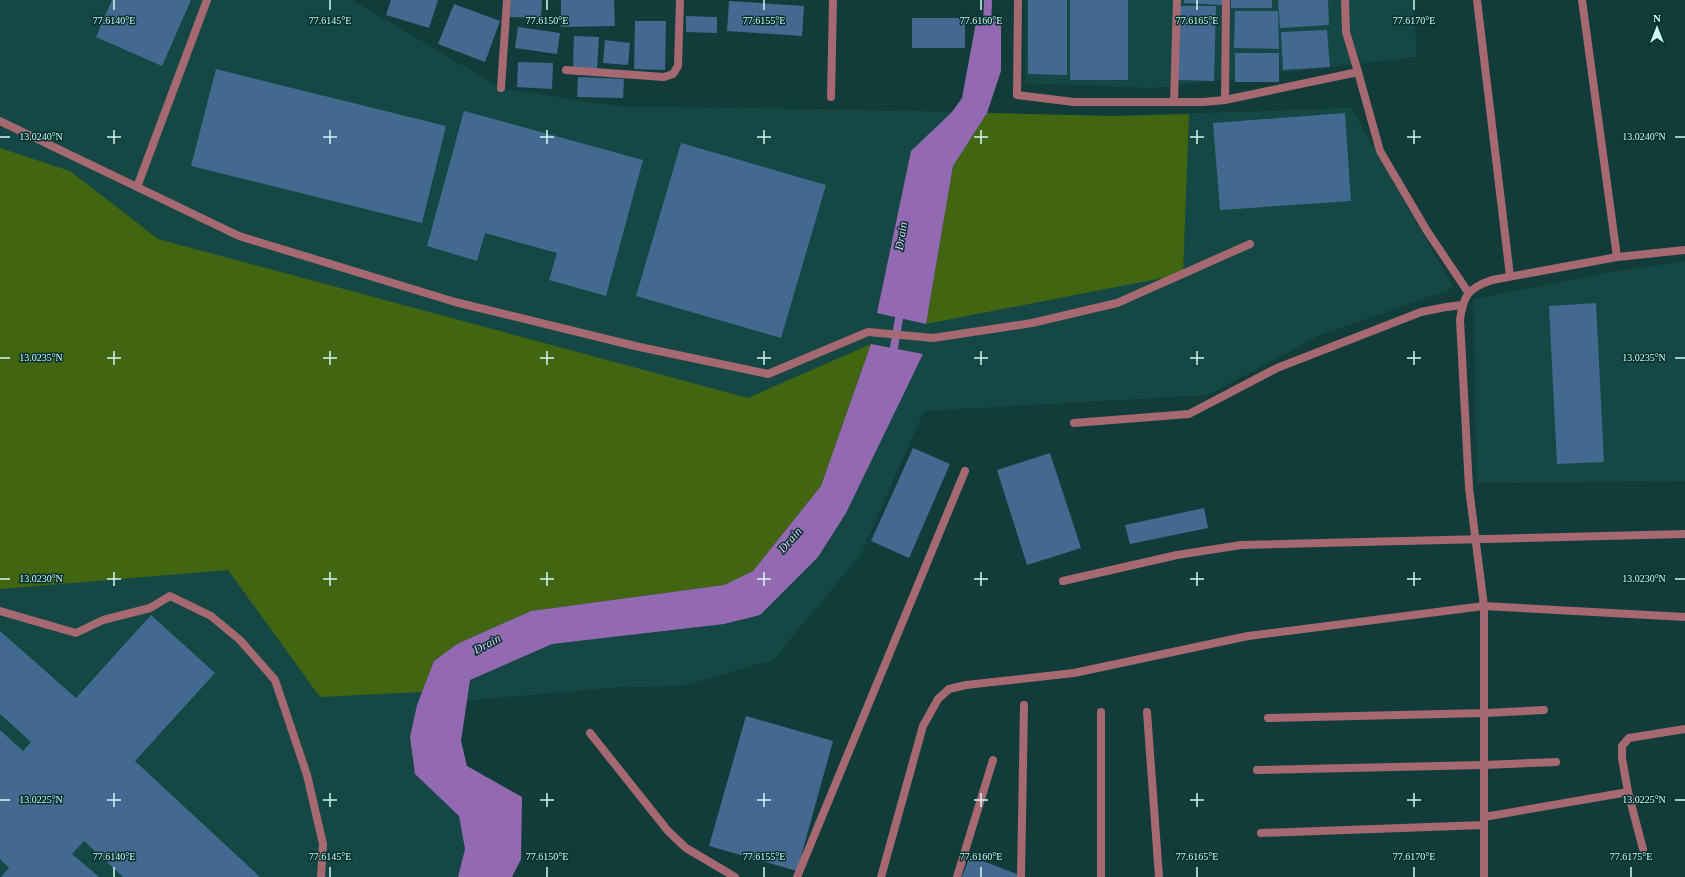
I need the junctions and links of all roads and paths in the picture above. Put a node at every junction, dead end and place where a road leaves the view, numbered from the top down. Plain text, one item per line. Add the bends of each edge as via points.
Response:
1 (206, 0) edge
2 (507, 0) edge
3 (680, 0) edge
4 (833, 0) edge
5 (1018, 0) edge
6 (1177, 0) edge
7 (1226, 0) edge
8 (1345, 0) edge
9 (1477, 0) edge
10 (1582, 0) edge
11 (566, 70) dead end
12 (1358, 72) junction
13 (501, 88) dead end
14 (831, 98) dead end
15 (1225, 100) junction
16 (1174, 102) junction
17 (0, 121) edge
18 (137, 187) junction
19 (1250, 244) dead end
20 (1685, 250) edge
21 (1617, 257) junction
22 (1510, 276) junction
23 (1468, 292) junction
24 (1462, 305) junction
25 (1074, 423) dead end
26 (965, 472) dead end
27 (1685, 534) edge
28 (1476, 539) junction
29 (1063, 581) dead end
30 (1484, 606) junction
31 (0, 611) edge
32 (1685, 617) edge
33 (1024, 705) dead end
34 (1544, 710) dead end
35 (1101, 712) dead end
36 (1148, 712) dead end
37 (1485, 713) junction
38 (1268, 718) dead end
39 (1685, 728) edge
40 (590, 733) dead end
41 (993, 760) dead end
42 (1556, 762) dead end
43 (1484, 765) junction
44 (1257, 770) dead end
45 (1628, 792) junction
46 (1484, 821) junction
47 (1262, 833) dead end
48 (1643, 849) dead end
49 (321, 877) edge
50 (735, 877) edge
51 (797, 877) edge
52 (882, 877) edge
53 (958, 877) edge
54 (1021, 877) edge
55 (1101, 877) edge
56 (1160, 877) edge
57 (1484, 877) edge

1 - 18 street
2 - 13 street
3 - 11 street via 678,66 673,74 664,77
4 - 14 street
5 - 16 street via 1017,95 1074,102
6 - 16 street
7 - 15 street
8 - 12 street via 1346,32
9 - 22 street
10 - 21 street
12 - 15 street
12 - 23 street via 1380,151
15 - 16 street
17 - 18 street
18 - 19 street via 239,236 455,302 635,346 768,374 868,332 932,338 1032,323 1117,303
20 - 21 street
21 - 22 street
22 - 23 street via 1479,284
23 - 24 street
24 - 25 street via 1421,312 1277,368 1189,414
24 - 28 street via 1460,320 1469,480
26 - 51 street
27 - 28 street
28 - 29 street via 1241,545 1177,555
28 - 30 street
30 - 32 street
30 - 37 street
30 - 52 street via 1248,636 1074,673 966,684 949,689 938,699 923,726
31 - 49 street via 76,633 103,620 150,608 170,596 211,616 240,640 274,680 280,694 307,775 323,844
33 - 54 street
34 - 37 street
35 - 55 street
36 - 56 street
37 - 38 street
37 - 43 street
39 - 45 street via 1629,738 1622,746
40 - 50 street via 668,831 686,848
41 - 53 street
42 - 43 street
43 - 44 street
43 - 46 street
45 - 46 street
45 - 48 street
46 - 47 street
46 - 57 street

